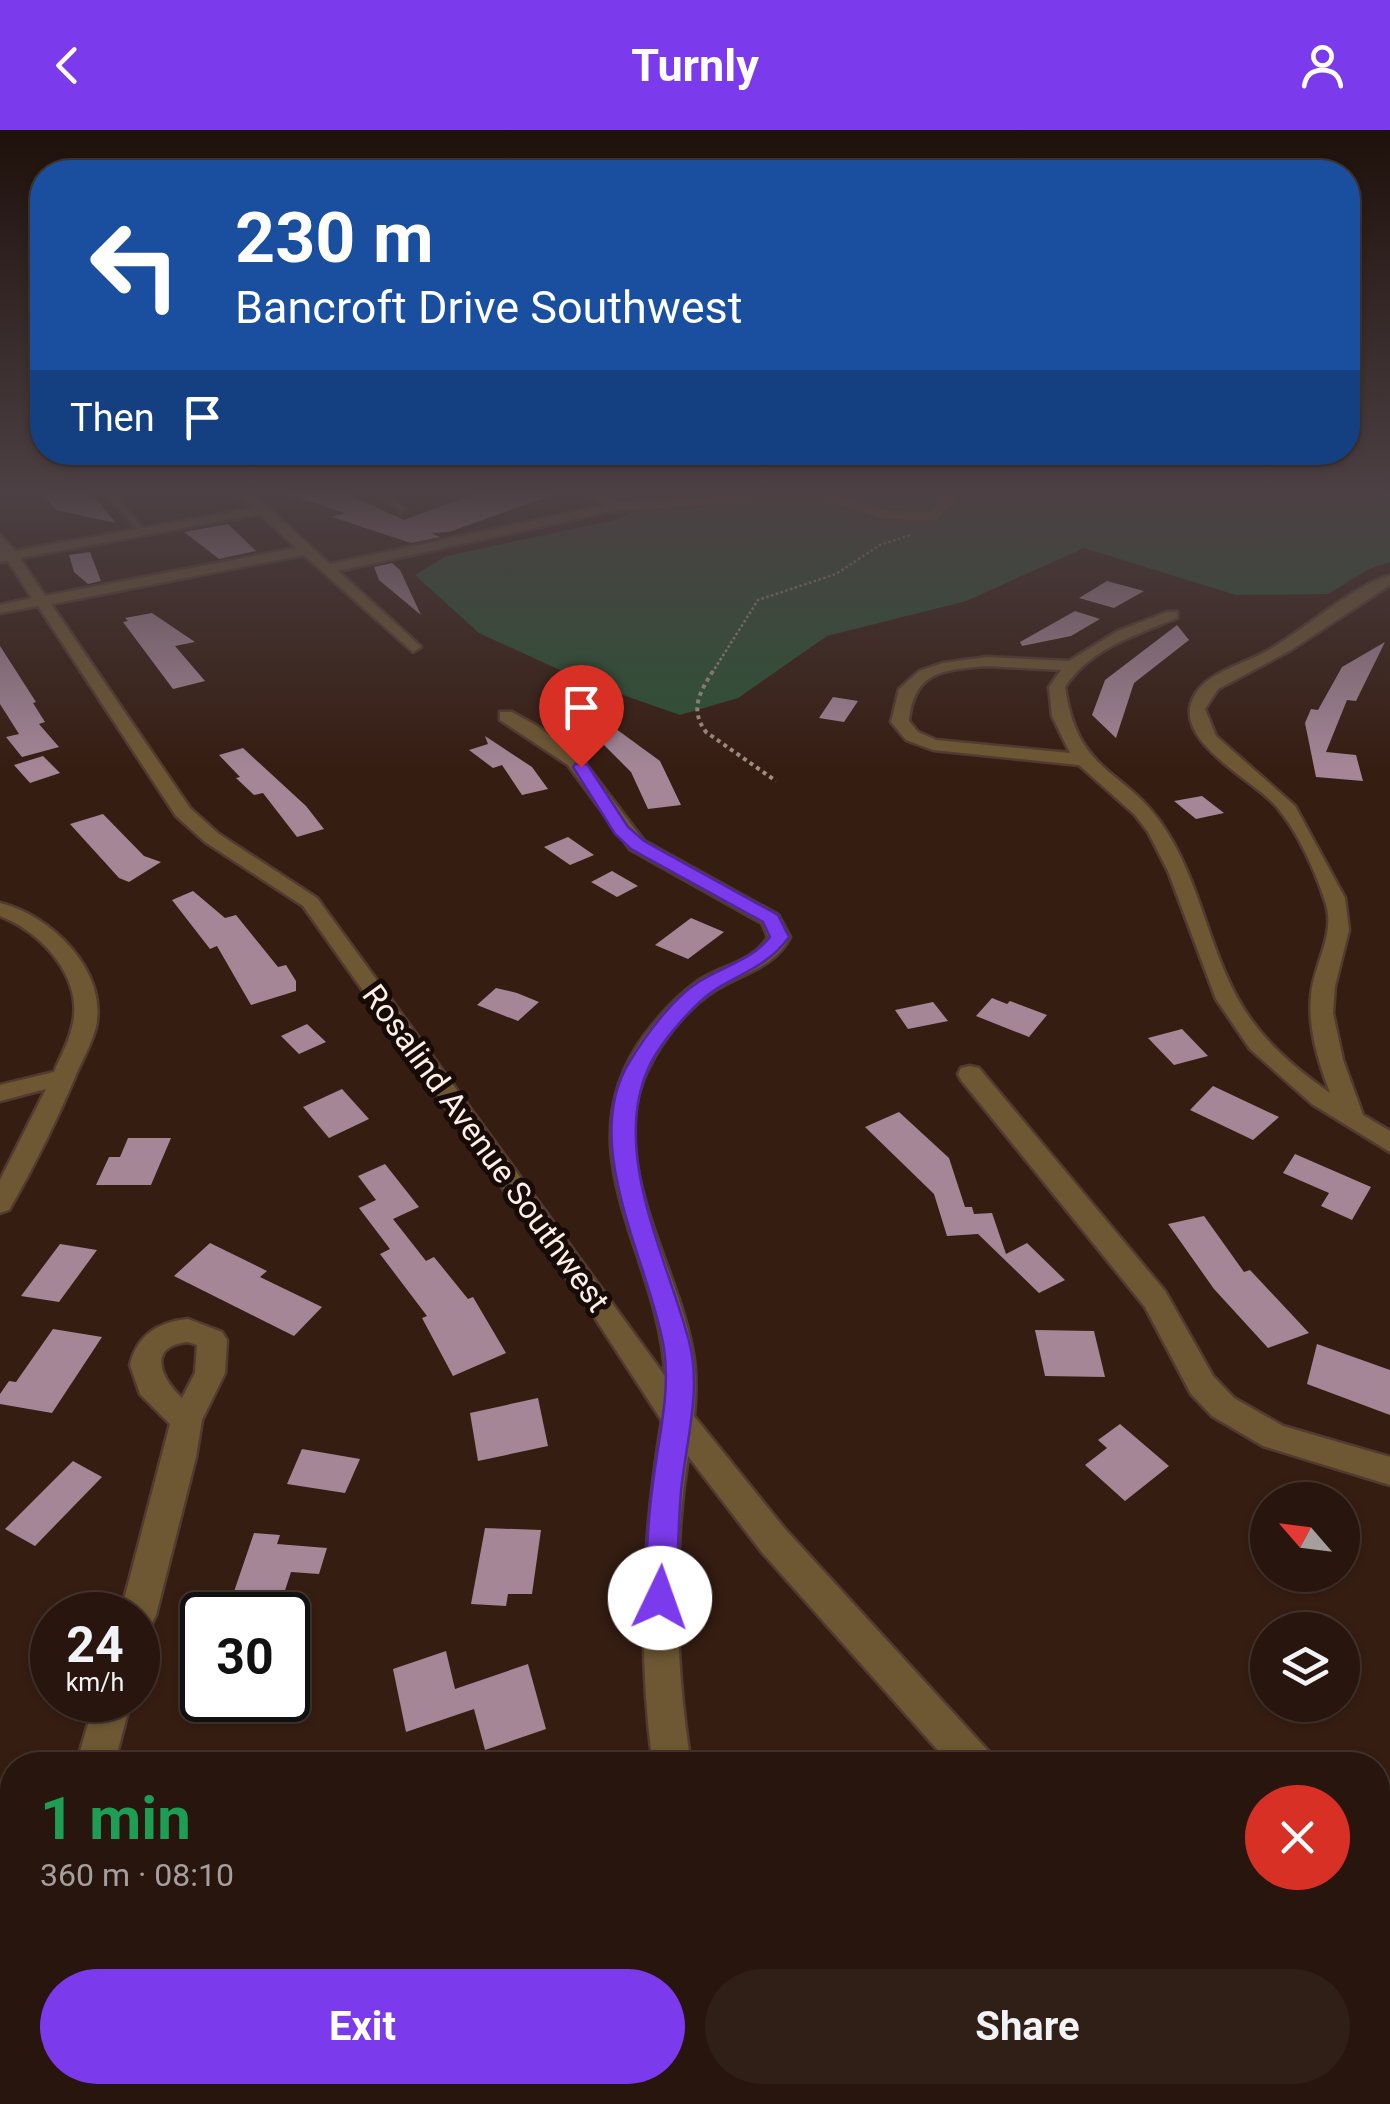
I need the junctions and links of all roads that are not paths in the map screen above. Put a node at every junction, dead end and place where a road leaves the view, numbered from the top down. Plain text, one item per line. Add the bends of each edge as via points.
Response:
1 (27, 583) edge
2 (137, 583) edge
3 (342, 583) edge
4 (1382, 583) edge
5 (40, 602) junction
6 (0, 610) edge
7 (1172, 615) dead end
8 (412, 647) dead end
9 (1070, 666) junction
10 (506, 716) dead end
11 (1083, 760) junction
12 (0, 909) edge
13 (970, 1074) dead end
14 (63, 1077) junction
15 (0, 1093) edge
16 (1353, 1120) junction
17 (1390, 1144) edge
18 (0, 1204) edge
19 (186, 1420) dead end
20 (678, 1421) junction
21 (1390, 1471) edge
22 (144, 1592) edge
23 (108, 1722) edge
24 (99, 1752) edge
25 (670, 1752) edge
26 (964, 1752) edge

1 - 5 street, Rosalind Avenue Southwest
2 - 5 street
3 - 8 street
4 - 16 street via 1284,650 1213,686 1198,713 1218,750 1292,815 1332,892 1340,928 1327,968 1322,1024
5 - 6 street
5 - 20 street, Rosalind Avenue Southwest via 190,820 310,902
7 - 9 street
9 - 11 street via 1056,688 1058,706
9 - 11 street via 992,662 936,670 903,695 900,722 933,745
10 - 20 street via 581,767 638,845 778,927 778,942 767,954 685,1004 627,1089 624,1137 639,1222 676,1343
11 - 16 street via 1159,835 1240,1024 1292,1076
12 - 14 street via 40,928 75,972 85,1024
13 - 21 street via 1154,1298 1202,1385 1222,1407 1274,1437
14 - 15 street
14 - 18 street
16 - 17 street
19 - 22 street
20 - 25 street via 666,1494 658,1632
20 - 26 street, Rosalind Avenue Southwest via 773,1540
23 - 24 street

